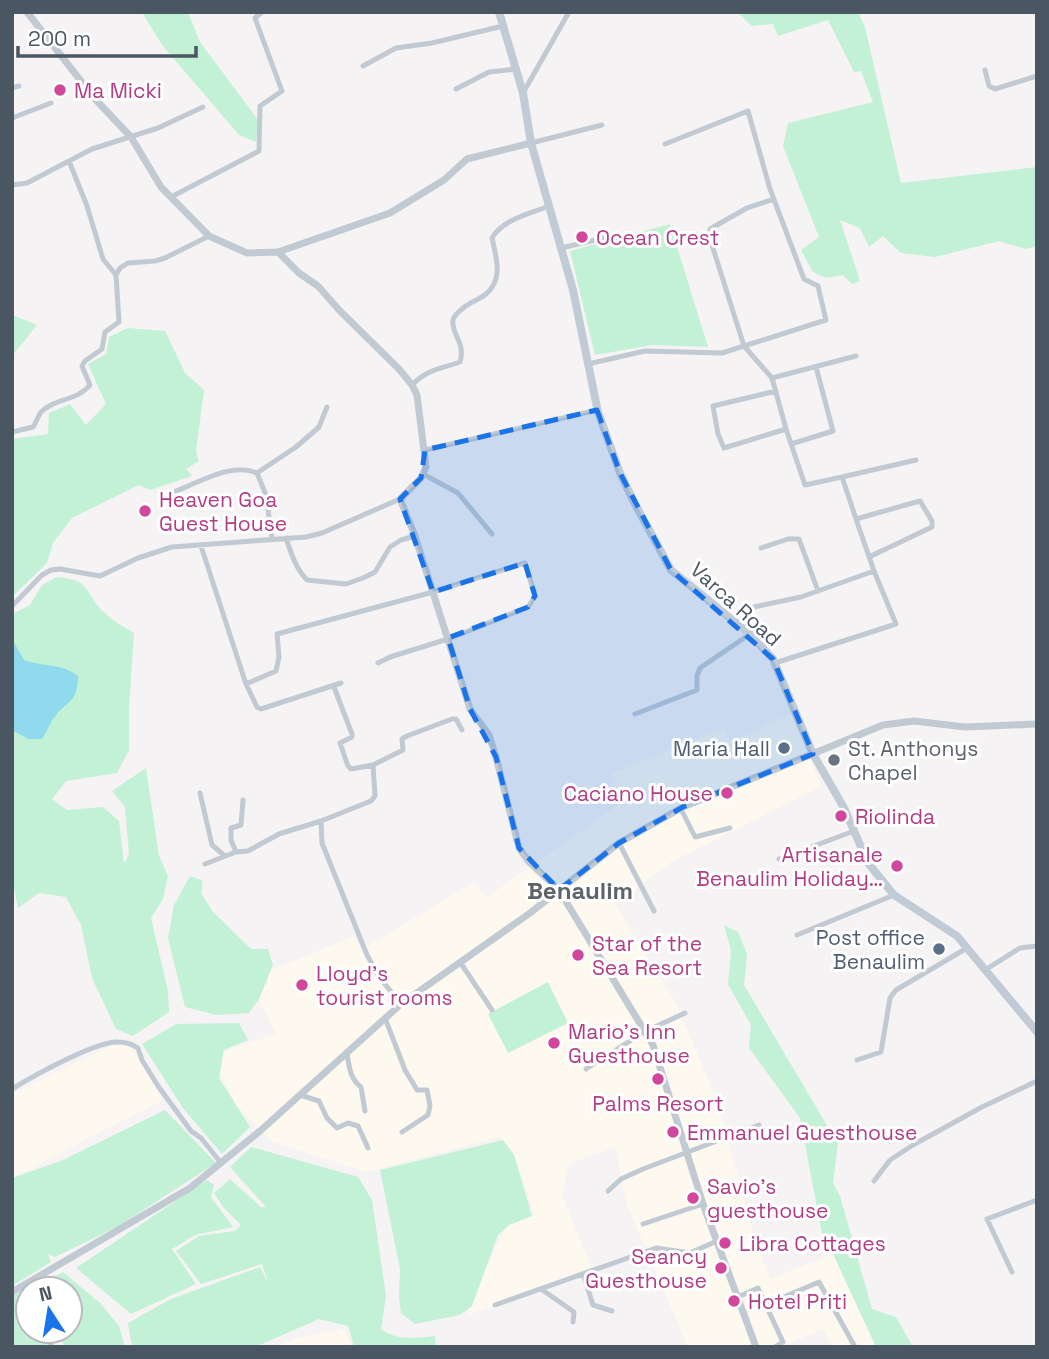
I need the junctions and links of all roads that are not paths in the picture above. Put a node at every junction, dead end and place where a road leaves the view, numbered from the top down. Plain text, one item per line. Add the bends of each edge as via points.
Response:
1 (27, 12) edge
2 (262, 12) edge
3 (499, 12) edge
4 (569, 12) edge
5 (503, 26) junction
6 (363, 66) dead end
7 (516, 69) junction
8 (985, 70) dead end
9 (1037, 76) edge
10 (19, 86) dead end
11 (12, 88) edge
12 (456, 89) dead end
13 (523, 93) junction
14 (51, 103) dead end
15 (203, 107) dead end
16 (12, 118) edge
17 (602, 125) dead end
18 (131, 137) junction
19 (531, 143) junction
20 (666, 144) dead end
21 (69, 161) junction
22 (12, 185) edge
23 (171, 197) junction
24 (774, 199) junction
25 (549, 206) junction
26 (617, 235) dead end
27 (209, 236) junction
28 (561, 248) junction
29 (278, 252) junction
30 (116, 275) junction
31 (744, 346) junction
32 (856, 356) dead end
33 (588, 364) junction
34 (816, 367) junction
35 (772, 378) junction
36 (412, 385) junction
37 (776, 391) junction
38 (327, 407) dead end
39 (597, 410) junction
40 (786, 429) junction
41 (12, 432) edge
42 (791, 444) junction
43 (425, 450) junction
44 (916, 460) dead end
45 (257, 473) junction
46 (423, 474) junction
47 (842, 477) junction
48 (176, 491) dead end
49 (400, 499) junction
50 (856, 519) junction
51 (492, 534) dead end
52 (415, 536) junction
53 (286, 538) junction
54 (272, 539) junction
55 (201, 546) junction
56 (761, 548) dead end
57 (869, 557) junction
58 (874, 571) junction
59 (818, 591) junction
60 (433, 592) junction
61 (12, 606) edge
62 (732, 619) junction
63 (750, 634) junction
64 (448, 639) junction
65 (378, 663) dead end
66 (775, 663) junction
67 (341, 683) dead end
68 (246, 684) junction
69 (334, 687) junction
70 (635, 714) dead end
71 (1037, 724) edge
72 (462, 730) dead end
73 (813, 754) junction
74 (373, 765) junction
75 (200, 793) dead end
76 (243, 800) dead end
77 (681, 809) junction
78 (321, 821) junction
79 (730, 828) dead end
80 (854, 831) junction
81 (619, 843) junction
82 (236, 852) junction
83 (225, 856) junction
84 (779, 859) dead end
85 (205, 864) dead end
86 (559, 890) junction
87 (894, 895) junction
88 (654, 911) dead end
89 (797, 935) dead end
90 (1037, 946) edge
91 (967, 948) junction
92 (460, 962) junction
93 (985, 970) junction
94 (401, 1004) junction
95 (492, 1010) dead end
96 (685, 1013) dead end
97 (385, 1018) junction
98 (645, 1032) junction
99 (1037, 1032) edge
100 (347, 1053) junction
101 (857, 1060) dead end
102 (586, 1069) dead end
103 (1037, 1081) edge
104 (12, 1088) edge
105 (300, 1095) junction
106 (365, 1111) dead end
107 (759, 1125) dead end
108 (402, 1132) dead end
109 (368, 1148) dead end
110 (688, 1152) junction
111 (221, 1163) junction
112 (874, 1181) dead end
113 (608, 1191) dead end
114 (1037, 1200) edge
115 (703, 1204) junction
116 (643, 1224) dead end
117 (717, 1241) junction
118 (1012, 1272) dead end
119 (583, 1274) junction
120 (42, 1275) edge
121 (541, 1289) junction
122 (738, 1297) junction
123 (767, 1304) junction
124 (495, 1305) dead end
125 (612, 1311) dead end
126 (573, 1322) dead end
127 (756, 1347) edge
128 (775, 1347) edge
129 (855, 1347) edge

1 - 18 street
2 - 23 street via 255,18 282,90 260,106 259,151
3 - 5 main road, Varca Road
4 - 13 street
5 - 6 street via 396,48
5 - 7 main road, Varca Road
7 - 12 street via 489,72
7 - 13 main road, Varca Road
8 - 9 street via 989,86 995,89
10 - 11 street
13 - 19 main road, Varca Road
14 - 16 street
15 - 18 street
17 - 19 street
18 - 21 street
18 - 23 street
19 - 25 main road, Varca Road
19 - 29 street via 467,159 444,180 390,213
20 - 24 street via 747,111
21 - 22 street via 27,183
21 - 30 street via 103,259
23 - 27 street
24 - 31 street via 710,229
24 - 31 street via 804,279 818,286 826,320
25 - 28 main road, Varca Road
25 - 36 street via 495,231 498,267 492,287 453,317 460,362 422,374
26 - 28 street
27 - 29 street via 247,253
27 - 30 street via 165,258 128,263
28 - 33 main road, Varca Road
29 - 36 street via 318,286
30 - 41 street via 119,322 105,332 102,349 82,366 90,385 83,393 40,413 33,427
31 - 33 street via 722,353 645,351
31 - 35 street
32 - 34 street
33 - 39 main road, Varca Road
34 - 35 street
34 - 42 street via 833,431
35 - 37 street
36 - 43 street
37 - 40 street
37 - 40 street via 713,406 718,434 724,448
38 - 45 street via 319,427
39 - 43 street
39 - 62 main road, Varca Road via 620,473 671,570
40 - 42 street
42 - 47 street via 805,485
43 - 46 street
44 - 47 street
45 - 48 street via 236,470
45 - 54 street via 266,495
46 - 49 street
46 - 51 street via 458,493
47 - 50 street
49 - 52 street
49 - 53 street via 322,533
50 - 57 street
50 - 57 street via 920,501 932,521 932,527
52 - 53 street via 390,547 375,572 346,584 307,580
52 - 60 street
53 - 54 street
54 - 55 street
55 - 61 street via 172,547 100,576 51,570
55 - 68 street
56 - 59 street via 799,539
57 - 58 street
58 - 59 street
58 - 66 street via 896,624
59 - 62 street via 754,607
60 - 64 street
60 - 64 street via 525,563 532,581 535,596 528,607
60 - 68 street via 277,634 276,671
62 - 63 main road, Varca Road
63 - 66 main road, Varca Road
63 - 70 street via 700,668 697,690
64 - 65 street
64 - 86 street via 470,709 489,735 519,848
66 - 73 main road, Varca Road
67 - 69 street
68 - 69 street via 261,709
69 - 74 street via 352,734 340,743 348,766
71 - 73 street via 965,727 914,721 883,725
72 - 74 street via 452,719 414,733 402,739 403,750
73 - 77 street
73 - 80 main road, Varca Road
74 - 78 street via 375,796 371,801
75 - 83 street via 212,845
76 - 82 street via 241,825 231,828
77 - 79 street via 695,837
77 - 81 street
78 - 82 street
78 - 94 street via 322,843 368,955
80 - 84 street
80 - 87 main road, Varca Road via 868,863
81 - 86 street
81 - 88 street
82 - 83 street
83 - 85 street
86 - 92 street
86 - 98 street
87 - 89 street
87 - 91 main road, Varca Road via 957,936
90 - 93 street via 1020,948
91 - 93 main road, Varca Road
91 - 101 street via 896,990 890,998 881,1052
92 - 94 street
92 - 95 street
93 - 99 main road, Varca Road
94 - 97 street
96 - 98 street
97 - 100 street
97 - 108 street via 405,1070 417,1090 427,1090 430,1097 428,1115
98 - 102 street
98 - 110 street via 662,1068
100 - 105 street
100 - 106 street
103 - 112 street via 913,1144 890,1160
104 - 111 street via 108,1043 130,1043 138,1048 158,1086 191,1131
105 - 109 street via 319,1101 337,1128 348,1123 358,1126
105 - 111 street
107 - 110 street
110 - 113 street via 621,1179
110 - 115 street
111 - 120 street via 190,1188
114 - 118 street via 987,1219
115 - 116 street
115 - 117 street
117 - 119 street via 690,1253 656,1248
117 - 122 street
119 - 121 street
119 - 125 street via 593,1305
121 - 124 street
121 - 126 street via 570,1307
122 - 123 street via 758,1289
122 - 127 street
123 - 128 street via 783,1342
123 - 129 street via 819,1282

